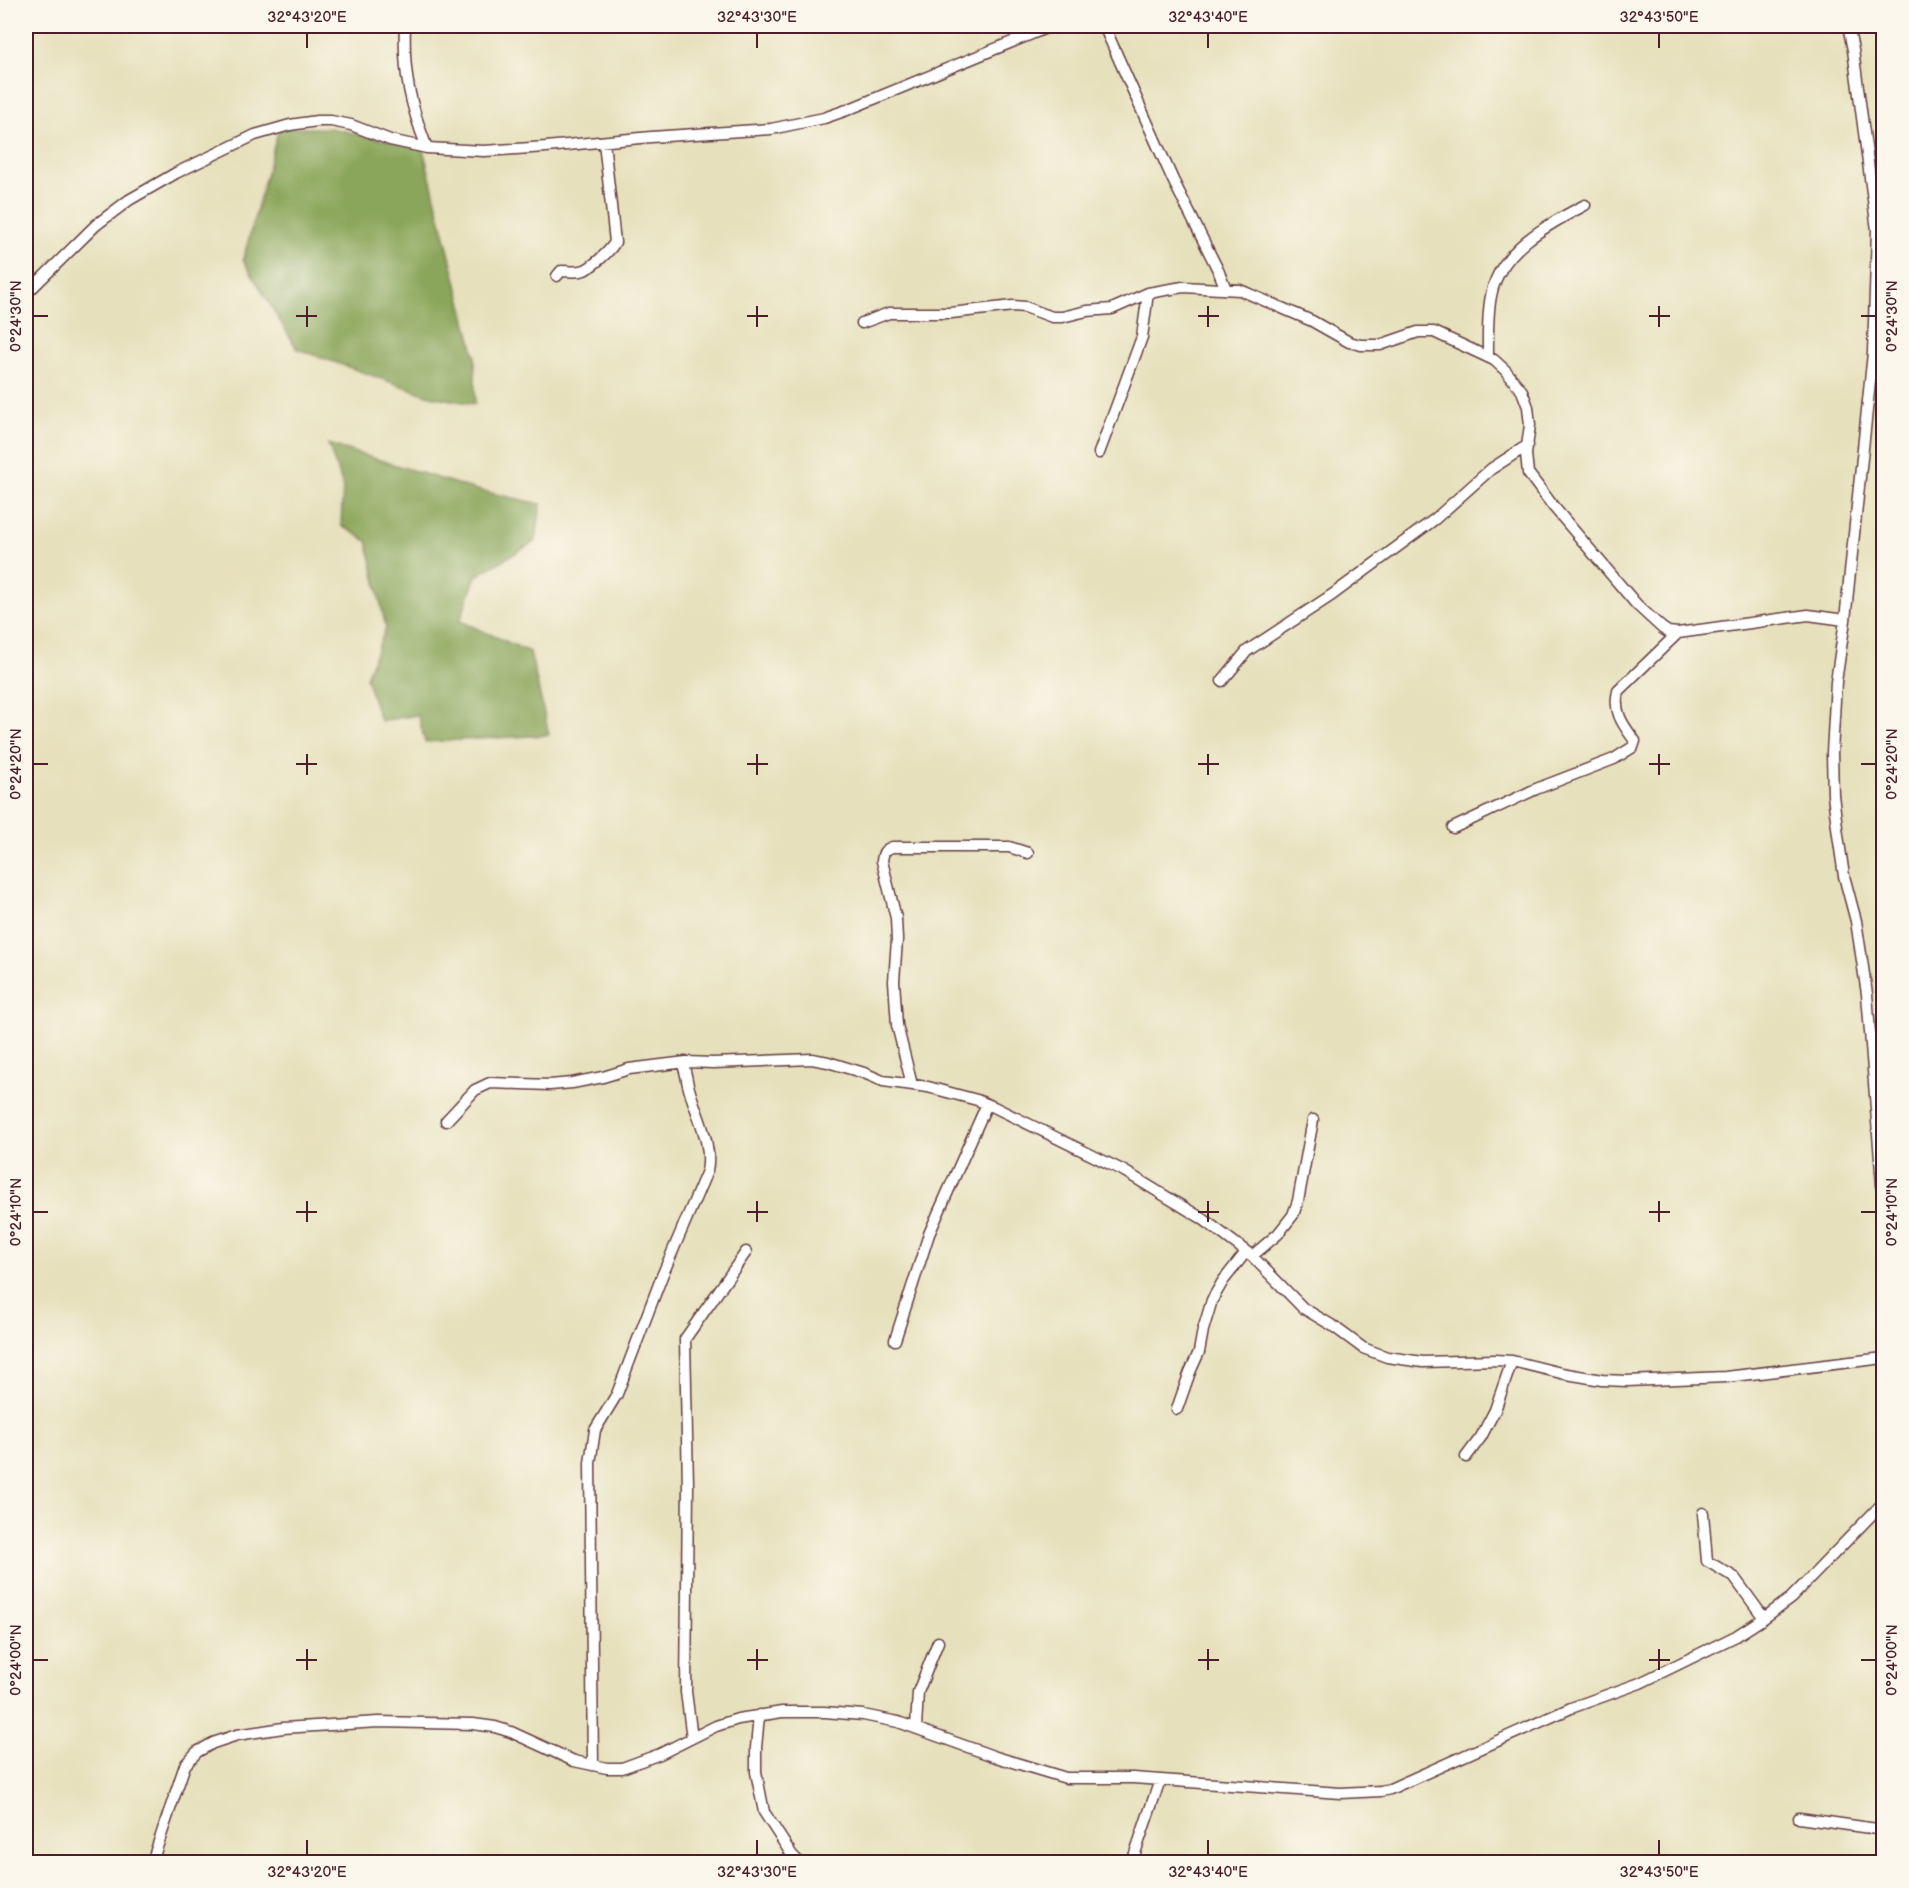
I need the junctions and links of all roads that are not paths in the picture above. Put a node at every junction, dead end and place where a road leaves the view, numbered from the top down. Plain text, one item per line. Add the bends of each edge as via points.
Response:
1 (405, 26) edge
2 (1051, 26) edge
3 (1104, 26) edge
4 (1848, 26) edge
5 (604, 142) junction
6 (427, 148) junction
7 (1585, 205) dead end
8 (556, 276) dead end
9 (1226, 289) junction
10 (1148, 293) junction
11 (26, 294) edge
12 (862, 323) dead end
13 (1878, 353) edge
14 (1488, 357) junction
15 (1527, 445) junction
16 (1099, 453) dead end
17 (1845, 620) junction
18 (1678, 633) junction
19 (1222, 681) dead end
20 (1453, 828) dead end
21 (1028, 853) dead end
22 (1884, 1054) edge
23 (1872, 1058) junction
24 (682, 1063) junction
25 (912, 1085) junction
26 (987, 1104) junction
27 (1313, 1120) dead end
28 (446, 1121) dead end
29 (1884, 1210) edge
30 (746, 1252) dead end
31 (1249, 1254) junction
32 (895, 1340) dead end
33 (1884, 1358) edge
34 (1512, 1361) junction
35 (1177, 1409) dead end
36 (1466, 1457) dead end
37 (1884, 1502) edge
38 (1703, 1513) dead end
39 (1764, 1618) junction
40 (938, 1642) dead end
41 (759, 1715) junction
42 (916, 1728) junction
43 (692, 1738) junction
44 (593, 1765) junction
45 (1160, 1780) junction
46 (1799, 1818) dead end
47 (1884, 1830) edge
48 (152, 1863) edge
49 (799, 1863) edge
50 (1132, 1863) edge

1 - 6 street via 409,98
2 - 5 street via 824,118 771,129
3 - 9 street
4 - 13 street via 1877,230
5 - 6 street via 484,150
5 - 8 street via 615,242 587,269 561,271
6 - 11 street via 331,121 290,125 255,135 129,201 96,225
7 - 14 street via 1533,236 1497,275 1491,297
9 - 10 street via 1183,287
9 - 14 street via 1249,293 1298,314 1349,342 1380,345 1425,331
10 - 12 street via 1112,309 1062,317 1013,306 951,313 889,313
10 - 16 street via 1142,337
13 - 17 street
14 - 15 street via 1522,391 1530,425
15 - 18 street via 1528,473 1553,506 1637,605 1662,628
15 - 19 street via 1332,595 1247,651
17 - 18 street via 1808,615
17 - 23 street via 1833,720 1833,795 1862,956
18 - 20 street via 1618,691 1619,718 1635,741 1634,747
21 - 25 street via 1008,847 892,847 883,854 896,918 897,1025
22 - 23 street
23 - 29 street
24 - 25 street via 812,1059 883,1081
24 - 28 street via 629,1069 572,1083 490,1083 475,1090
24 - 44 street via 710,1160 617,1394 595,1430 590,1463
25 - 26 street
26 - 31 street via 1124,1171 1203,1219
26 - 32 street via 928,1234
27 - 31 street via 1293,1215 1278,1233
30 - 43 street via 685,1339 686,1692
31 - 34 street via 1303,1308 1374,1353 1412,1361
31 - 35 street via 1223,1281 1212,1300 1199,1352
33 - 34 street via 1726,1377 1628,1381 1571,1375
34 - 36 street via 1495,1410
37 - 39 street via 1791,1598
38 - 39 street via 1707,1561 1734,1577
39 - 45 street via 1640,1683 1571,1708 1390,1789 1340,1793
40 - 42 street via 918,1692
41 - 42 street via 805,1710 863,1715
41 - 43 street via 727,1722
41 - 49 street via 756,1772 764,1812
42 - 45 street via 1066,1778
43 - 44 street via 622,1768
44 - 48 street via 561,1757 511,1732 473,1724 355,1723 237,1735 197,1752 184,1765
45 - 50 street
46 - 47 street

